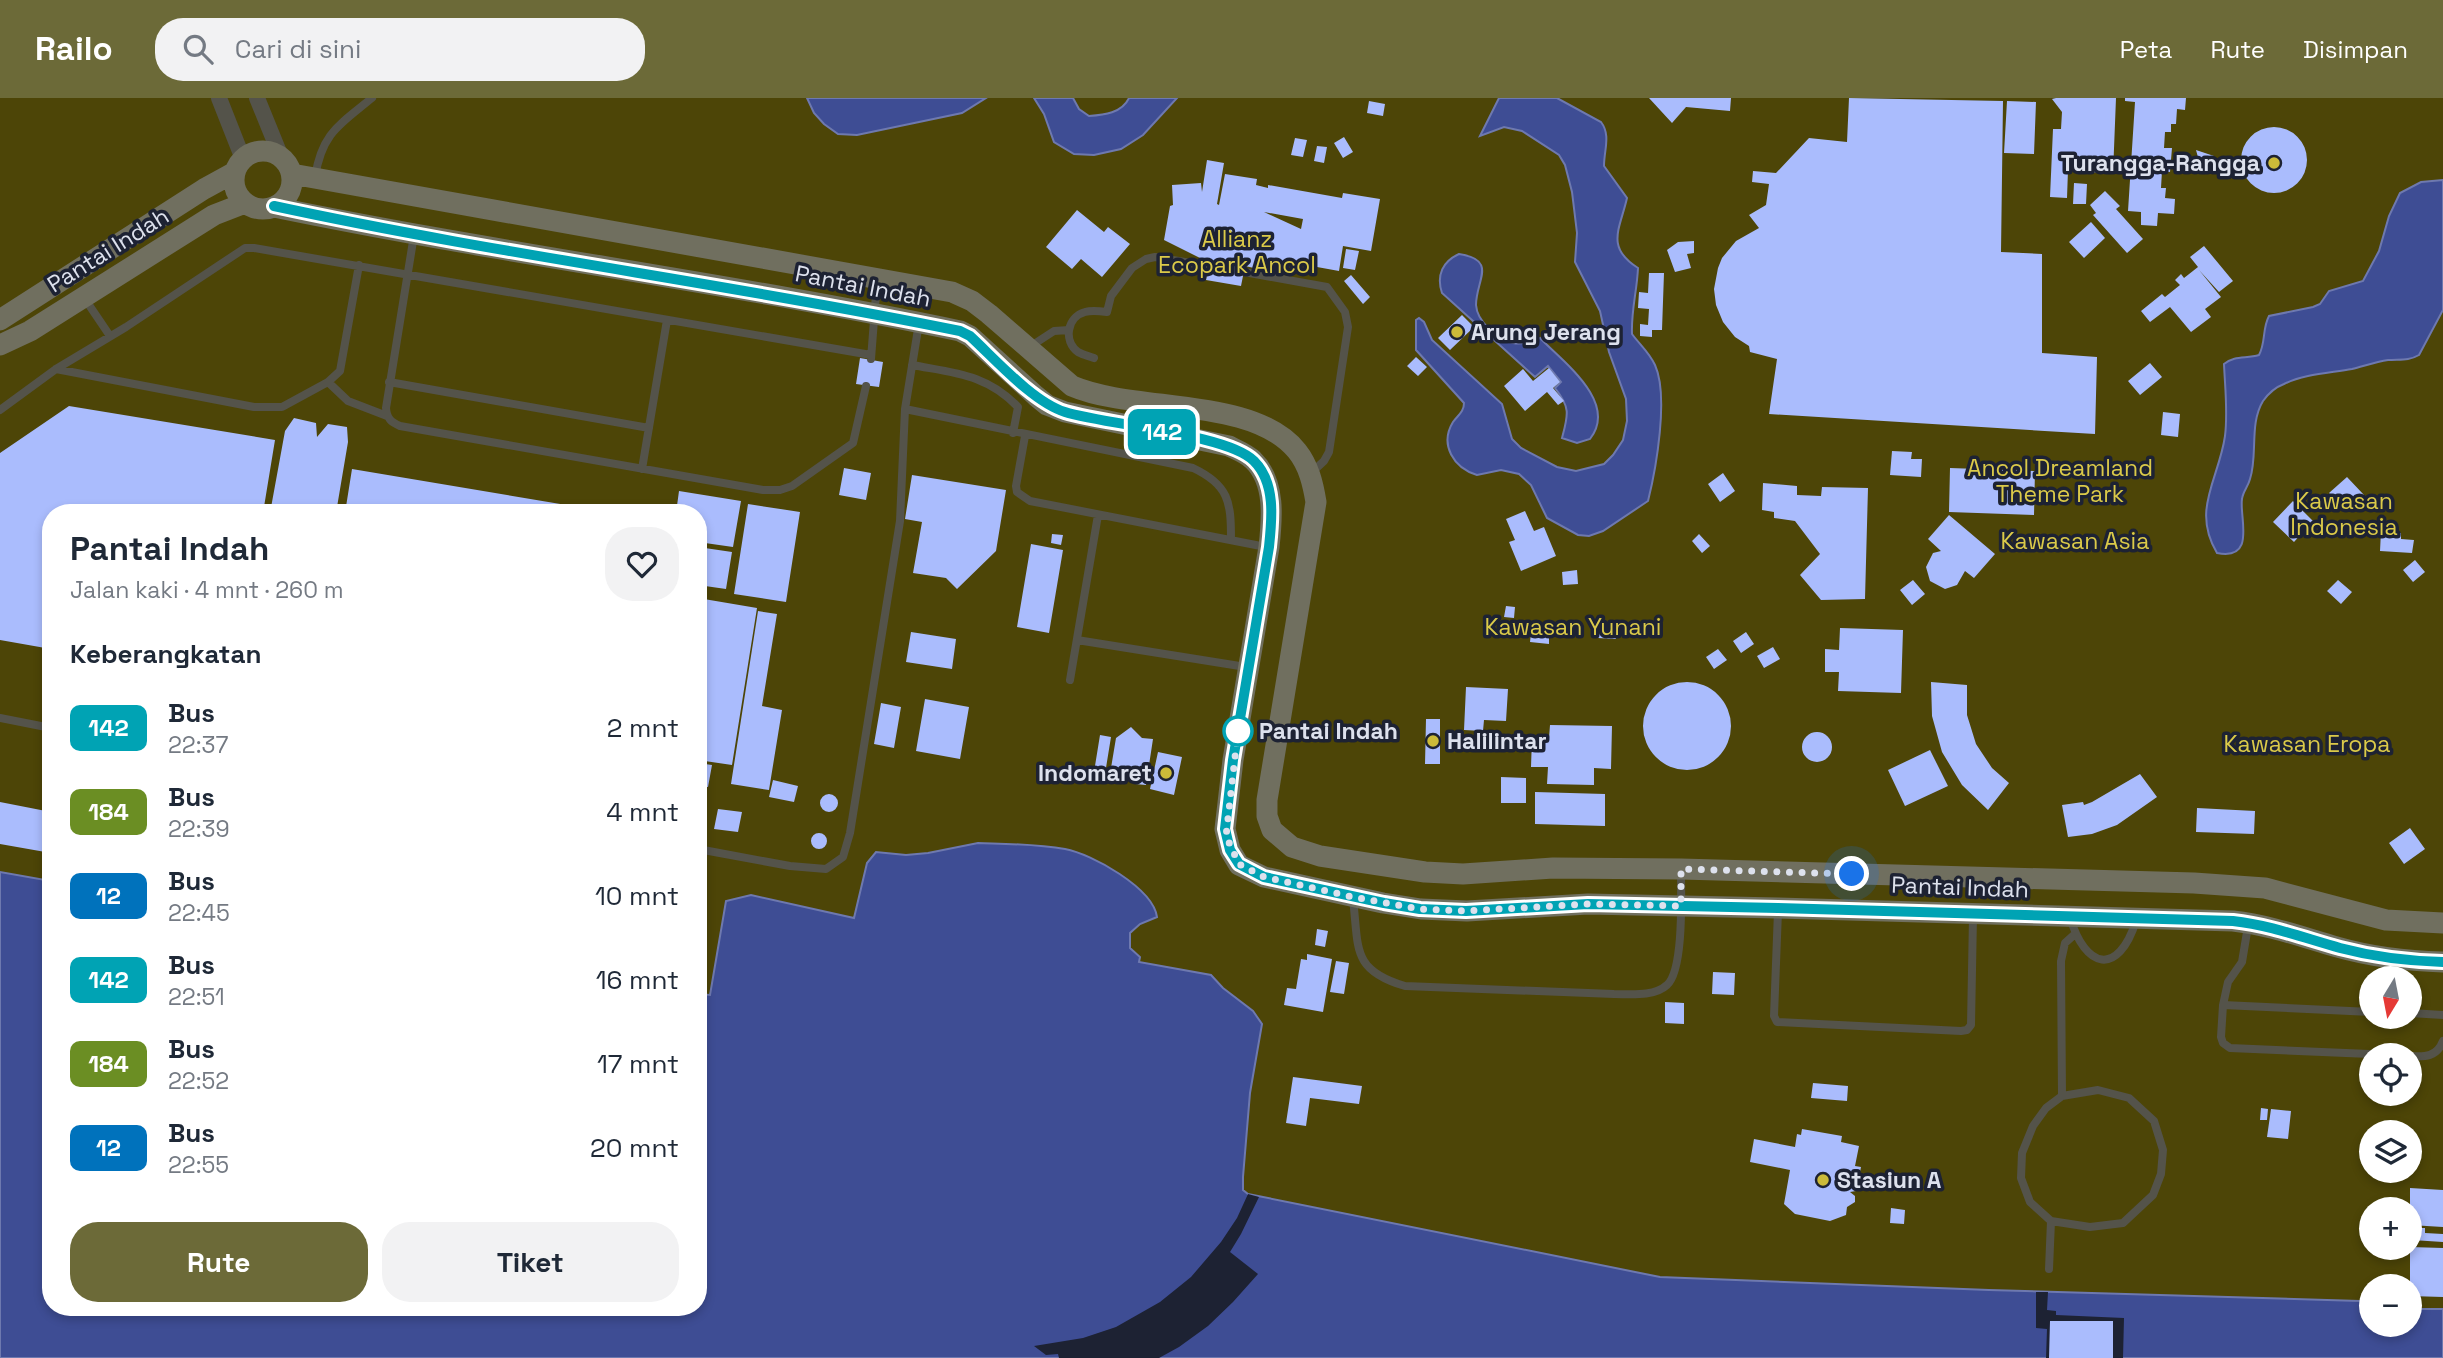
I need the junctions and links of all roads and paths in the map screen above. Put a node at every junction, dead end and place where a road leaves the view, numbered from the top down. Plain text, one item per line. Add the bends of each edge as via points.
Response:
1 (219, 98) edge
2 (257, 98) edge
3 (372, 98) edge
4 (239, 165) junction
5 (286, 166) junction
6 (314, 180) junction
7 (245, 203) junction
8 (274, 206) junction
9 (414, 235) junction
10 (359, 265) junction
11 (1209, 266) dead end
12 (1244, 272) dead end
13 (408, 274) junction
14 (877, 278) junction
15 (83, 297) junction
16 (873, 313) junction
17 (0, 320) edge
18 (667, 320) junction
19 (919, 322) junction
20 (1069, 330) junction
21 (110, 336) junction
22 (0, 345) edge
23 (1028, 348) junction
24 (1094, 358) dead end
25 (912, 365) junction
26 (56, 369) junction
27 (328, 382) junction
28 (390, 382) junction
29 (866, 386) dead end
30 (905, 409) junction
31 (0, 410) edge
32 (387, 416) junction
33 (649, 428) junction
34 (1013, 433) junction
35 (1025, 436) junction
36 (642, 469) junction
37 (1310, 474) junction
38 (1098, 515) junction
39 (1231, 539) junction
40 (1269, 547) junction
41 (1077, 640) junction
42 (1249, 668) junction
43 (1070, 680) dead end
44 (0, 718) edge
45 (42, 726) edge
46 (707, 851) edge
47 (1681, 869) junction
48 (1353, 897) junction
49 (1681, 906) junction
50 (1778, 908) junction
51 (1973, 913) junction
52 (2137, 918) junction
53 (2248, 923) junction
54 (2443, 923) edge
55 (2072, 926) junction
56 (2443, 962) edge
57 (2223, 1004) junction
58 (2359, 1011) edge
59 (2422, 1014) edge
60 (2443, 1015) edge
61 (2443, 1041) edge
62 (2359, 1054) edge
63 (2422, 1055) edge
64 (2063, 1096) junction
65 (2051, 1221) junction
66 (2049, 1269) dead end

1 - 4 street
2 - 5 street
3 - 6 lane via 324,142
4 - 5 street via 255,152 269,152
4 - 7 street via 234,183
4 - 17 street, Pantai Indah
5 - 6 street, Pantai Indah
5 - 8 street via 289,194
6 - 14 street, Pantai Indah
7 - 8 street via 264,209
7 - 15 street, Pantai Indah via 214,215
8 - 9 street, Pantai Indah
9 - 13 lane
9 - 16 street, Pantai Indah
10 - 13 lane
10 - 21 lane via 245,248
10 - 27 lane via 340,371
11 - 20 lane via 1146,259 1132,268 1111,296 1107,312 1085,311 1076,316
12 - 37 lane via 1327,287 1345,312 1348,327 1329,452
13 - 18 lane
13 - 28 lane
14 - 16 lane
14 - 23 street, Pantai Indah via 952,292 972,301
15 - 21 lane
15 - 22 street, Pantai Indah
16 - 18 lane via 871,358
16 - 19 street, Pantai Indah
18 - 33 lane
19 - 25 lane
19 - 40 street, Pantai Indah via 970,336 1047,405 1229,446 1253,460 1270,496
20 - 23 lane via 1054,331
20 - 24 lane via 1077,351
21 - 26 lane
23 - 37 street, Pantai Indah via 1072,386 1090,394 1203,410 1275,431 1297,451
25 - 30 lane
25 - 34 lane via 982,379 1006,395 1018,407
26 - 27 lane via 254,407 282,407
26 - 31 lane
27 - 32 lane via 348,401
28 - 32 lane
28 - 33 lane
29 - 36 lane via 853,443 793,486 764,490
30 - 34 lane
30 - 46 lane via 900,521 843,857 826,869
32 - 36 lane via 400,426
33 - 36 lane
34 - 35 lane
35 - 38 lane via 1017,492 1030,501
35 - 39 lane via 1175,463 1206,474 1218,483 1230,505
37 - 47 street, Pantai Indah via 1316,502 1314,523 1268,800 1272,830 1306,852 1424,872
38 - 39 lane
38 - 41 lane
39 - 40 lane
40 - 42 street, Pantai Indah
41 - 42 lane
41 - 43 lane
42 - 48 street, Pantai Indah via 1225,829 1230,850 1239,864 1264,877
44 - 45 lane
47 - 49 lane
47 - 54 street, Pantai Indah via 2253,887 2386,920
48 - 49 street, Pantai Indah via 1420,909 1466,911 1588,904
48 - 49 lane via 1359,953 1370,972 1386,981 1405,986 1614,994 1657,991 1669,984 1676,969
49 - 50 street, Pantai Indah
50 - 51 street, Pantai Indah
50 - 51 lane via 1777,1022 1961,1031 1971,1025
51 - 55 street, Pantai Indah
52 - 53 street, Pantai Indah
52 - 55 street, Pantai Indah
52 - 55 lane via 2123,951 2103,959 2084,951
53 - 56 street, Pantai Indah via 2373,956
53 - 57 lane via 2242,962 2228,982
55 - 64 lane via 2061,961
57 - 58 lane
57 - 62 lane via 2221,1037 2230,1048
59 - 60 lane
61 - 63 lane via 2433,1055
64 - 65 lane via 2046,1108 2022,1153 2021,1178 2030,1202
64 - 65 lane via 2098,1090 2129,1098 2154,1121 2163,1150 2161,1174 2153,1195 2123,1223 2090,1227
65 - 66 lane

